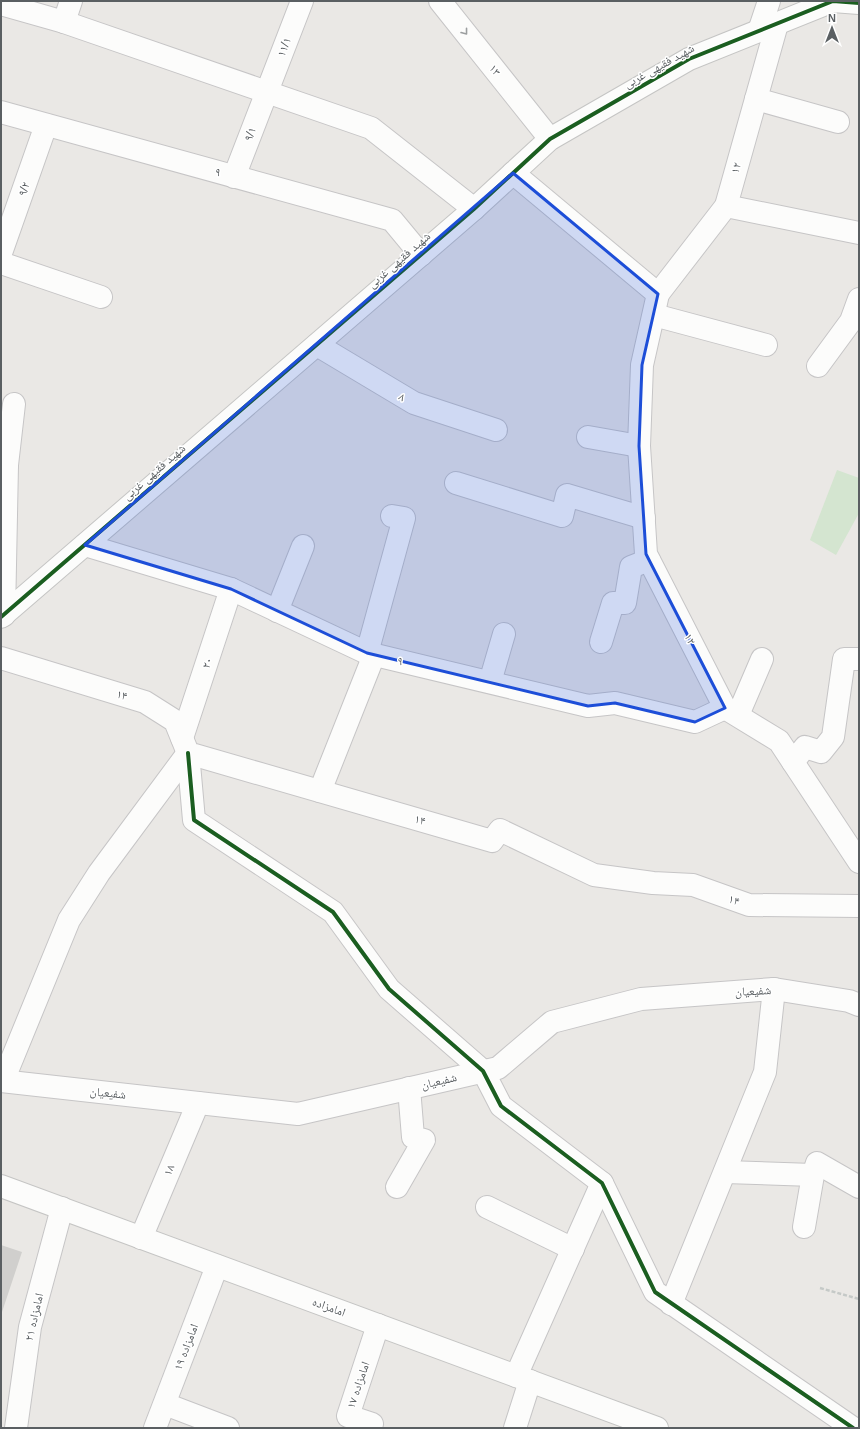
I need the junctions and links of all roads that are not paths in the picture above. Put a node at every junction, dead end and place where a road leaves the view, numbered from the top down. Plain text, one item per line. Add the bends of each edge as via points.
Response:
1 (71, 1) edge
2 (302, 1) edge
3 (440, 1) edge
4 (769, 1) edge
5 (859, 3) edge
6 (1, 4) edge
7 (64, 22) junction
8 (768, 27) junction
9 (266, 92) junction
10 (756, 99) junction
11 (1, 112) edge
12 (838, 122) dead end
13 (46, 125) junction
14 (550, 139) junction
15 (513, 173) junction
16 (234, 177) junction
17 (726, 206) junction
18 (474, 209) junction
19 (857, 227) edge
20 (1, 253) edge
21 (421, 255) junction
22 (1, 263) edge
23 (101, 297) dead end
24 (859, 299) edge
25 (656, 305) junction
26 (317, 345) junction
27 (766, 345) dead end
28 (818, 366) dead end
29 (14, 404) dead end
30 (496, 430) dead end
31 (588, 437) dead end
32 (639, 446) junction
33 (4, 463) edge
34 (456, 483) dead end
35 (392, 516) dead end
36 (644, 518) junction
37 (85, 545) junction
38 (303, 546) dead end
39 (649, 560) junction
40 (232, 589) junction
41 (277, 611) junction
42 (2, 616) edge
43 (504, 634) dead end
44 (600, 642) dead end
45 (371, 654) junction
46 (1, 658) edge
47 (762, 659) dead end
48 (859, 659) edge
49 (490, 682) junction
50 (732, 711) junction
51 (185, 745) junction
52 (793, 762) junction
53 (320, 791) junction
54 (859, 862) edge
55 (859, 906) edge
56 (774, 989) junction
57 (859, 1005) edge
58 (483, 1071) junction
59 (2, 1081) edge
60 (409, 1088) junction
61 (198, 1103) junction
62 (725, 1172) junction
63 (813, 1175) junction
64 (602, 1183) junction
65 (1, 1186) edge
66 (397, 1187) dead end
67 (859, 1187) edge
68 (487, 1207) dead end
69 (62, 1208) junction
70 (804, 1227) dead end
71 (141, 1238) junction
72 (573, 1249) junction
73 (217, 1266) junction
74 (671, 1304) junction
75 (378, 1325) junction
76 (523, 1379) junction
77 (165, 1404) junction
78 (859, 1422) edge
79 (16, 1428) edge
80 (155, 1428) edge
81 (228, 1428) edge
82 (370, 1428) edge
83 (515, 1428) edge
84 (657, 1428) edge
85 (852, 1428) edge
86 (856, 1428) edge

1 - 7 street
2 - 9 street, ۱۱/۱
3 -> 14 street, ۱۳
4 - 8 street, ۱۲
5 - 8 street, شهید فقیهی غربی via 833,2
6 - 7 street
7 - 9 street
8 - 10 street, ۱۲
8 - 14 street, شهید فقیهی غربی via 688,59
9 - 16 street, ۹/۱
9 - 18 street via 371,128
10 - 12 street
10 - 17 street, ۱۲
11 - 13 street, ۹
13 - 16 street, ۹
13 - 20 street, ۹/۲
14 - 15 street, شهید فقیهی غربی
15 - 18 street, شهید فقیهی غربی
15 - 25 street
16 - 21 street, ۹ via 392,220
17 - 19 street
17 - 25 street, ۱۲
18 - 21 street, شهید فقیهی غربی
21 - 26 street, شهید فقیهی غربی
22 - 23 street
24 - 28 street via 851,321
25 - 27 street
25 - 32 street, ۱۲ via 642,365
26 - 30 street, ۸ via 414,403
26 - 37 street, شهید فقیهی غربی
29 - 33 street
31 - 32 street
32 - 36 street, ۱۲
33 - 42 street
34 - 36 street via 562,516 567,495
35 - 45 street via 404,518
36 - 39 street, ۱۲ via 646,554
37 - 40 street, ۹
37 - 42 street, شهید فقیهی غربی
38 - 41 street
39 - 44 street via 631,567 625,603 613,603
39 - 50 street, ۱۲
40 - 41 street, ۹
40 - 51 street, ۲۰
41 - 45 street, ۹
43 - 49 street
45 - 49 street, ۹
45 - 53 street
46 - 51 street, ۱۴ via 145,702 175,721
47 - 50 street
48 - 52 street via 844,659 833,737 821,752 805,747
49 - 50 street, ۹ via 588,706 615,703 695,722
50 - 52 street via 779,741
51 - 53 street, ۱۴
51 - 58 street via 194,820 333,912 389,989
51 - 59 street via 69,920
52 - 54 street
53 - 55 street, ۱۴ via 492,841 500,830 594,875 653,883 693,885 749,905
56 - 57 street, شفیعیان via 849,1001
56 - 58 street, شفیعیان via 641,999 552,1022 498,1068
56 - 62 street via 765,1072
58 - 60 street, شفیعیان
58 - 64 street via 501,1106
59 - 61 street, شفیعیان
60 - 61 street, شفیعیان via 298,1114
60 - 66 street via 413,1137 424,1140
61 - 71 street, ۱۸
62 - 63 street
62 - 74 street
63 - 67 street via 818,1163
63 - 70 street
64 - 72 street
64 - 74 street via 654,1292
65 - 69 street, امامزاده
68 - 72 street
69 - 71 street, امامزاده
69 - 79 street, امامزاده ۲۱ via 30,1327
71 - 73 street, امامزاده
72 - 76 street
73 - 75 street, امامزاده
73 - 77 street, امامزاده ۱۹
74 - 85 street
75 - 76 street, امامزاده
75 - 82 street, امامزاده ۱۷ via 348,1416 372,1424
76 - 83 street
76 - 84 street, امامزاده
77 - 80 street, امامزاده ۱۹
77 - 81 street
78 - 86 street

